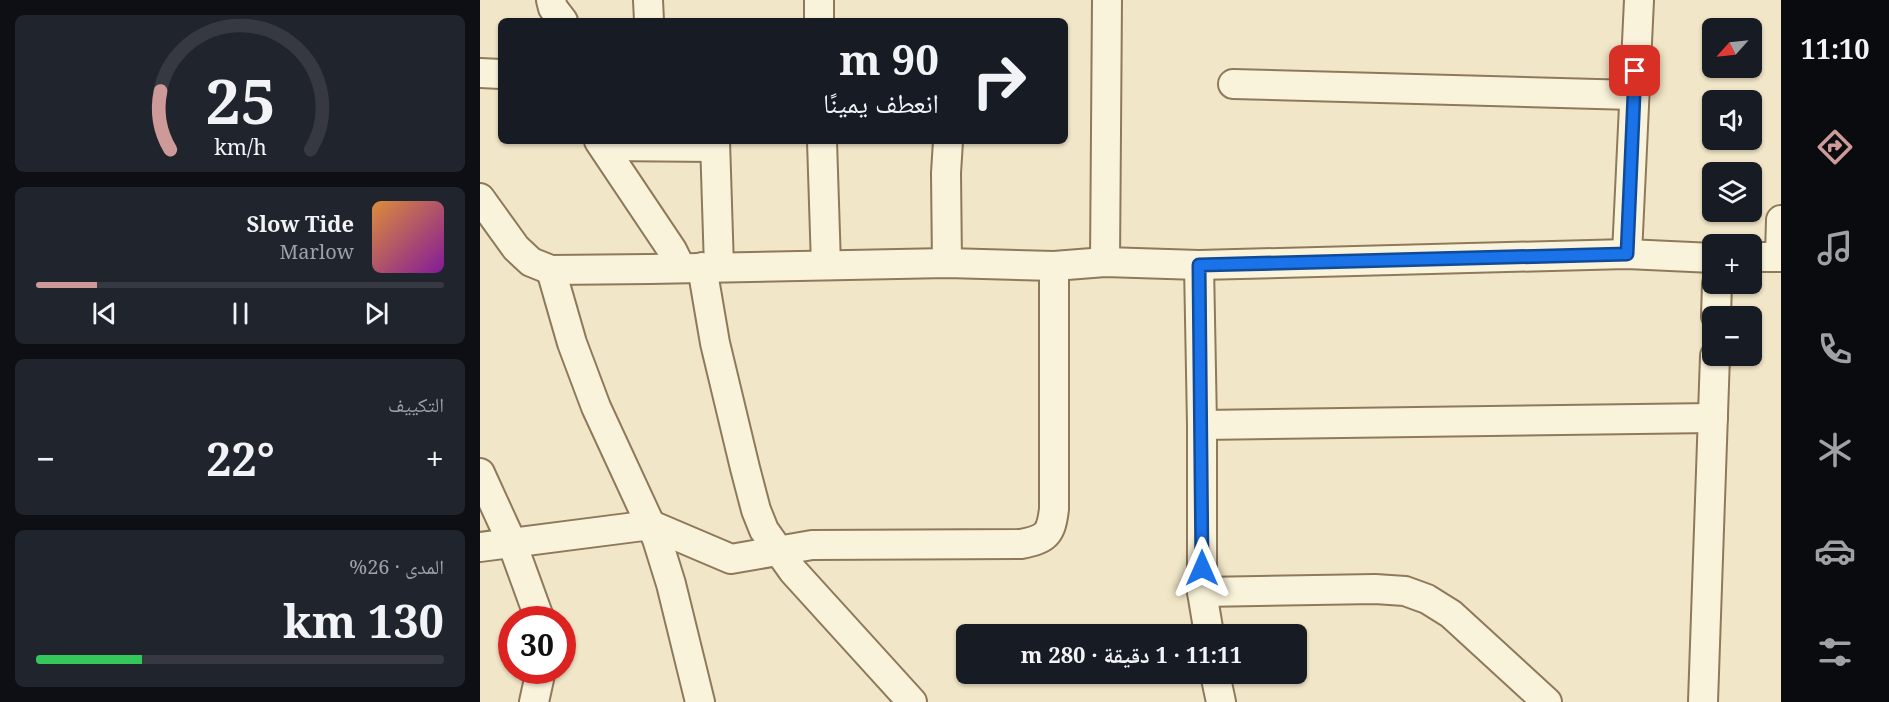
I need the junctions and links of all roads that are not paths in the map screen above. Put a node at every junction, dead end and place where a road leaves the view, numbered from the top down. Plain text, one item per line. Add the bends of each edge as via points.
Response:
1 (551, 0) edge
2 (648, 0) edge
3 (819, 0) edge
4 (1107, 0) edge
5 (1639, 0) edge
6 (561, 18) edge
7 (650, 18) edge
8 (819, 18) edge
9 (480, 73) edge
10 (498, 74) edge
11 (1233, 84) dead end
12 (1633, 95) junction
13 (603, 144) edge
14 (715, 144) edge
15 (822, 144) edge
16 (948, 144) edge
17 (480, 198) edge
18 (1781, 220) edge
19 (1627, 254) junction
20 (1702, 257) edge
21 (1771, 257) edge
22 (1105, 262) junction
23 (947, 263) junction
24 (826, 265) junction
25 (1199, 265) junction
26 (1054, 266) junction
27 (701, 267) junction
28 (551, 270) junction
29 (1715, 366) edge
30 (1713, 418) junction
31 (1202, 425) junction
32 (480, 473) edge
33 (651, 525) junction
34 (512, 543) junction
35 (480, 547) edge
36 (779, 550) junction
37 (1202, 592) junction
38 (535, 606) edge
39 (1207, 624) edge
40 (538, 684) edge
41 (1217, 684) edge
42 (1541, 701) edge
43 (534, 702) edge
44 (700, 702) edge
45 (912, 702) edge
46 (1221, 702) edge
47 (1703, 702) edge

1 - 6 street
2 - 7 street
3 - 8 street
4 - 22 street
5 - 12 street
9 - 10 street
11 - 12 street
12 - 19 street
13 - 27 street via 672,250
14 - 27 street
15 - 24 street
16 - 23 street
17 - 28 street via 516,248 531,262
18 - 21 street
19 - 20 street
19 - 25 street
22 - 25 street
22 - 26 street
23 - 24 street
23 - 26 street
24 - 27 street
25 - 31 street
26 - 36 street via 1054,509 1047,535 1021,544 812,545
27 - 28 street
27 - 36 street via 715,343 756,510 764,530
28 - 33 street via 596,407
29 - 30 street
30 - 31 street
30 - 47 street
31 - 37 street
32 - 34 street
33 - 34 street
33 - 36 street via 731,559
33 - 44 street via 671,584
34 - 35 street
34 - 38 street
36 - 45 street via 793,571
37 - 39 street
37 - 42 street via 1405,591 1451,614
40 - 43 street
41 - 46 street

